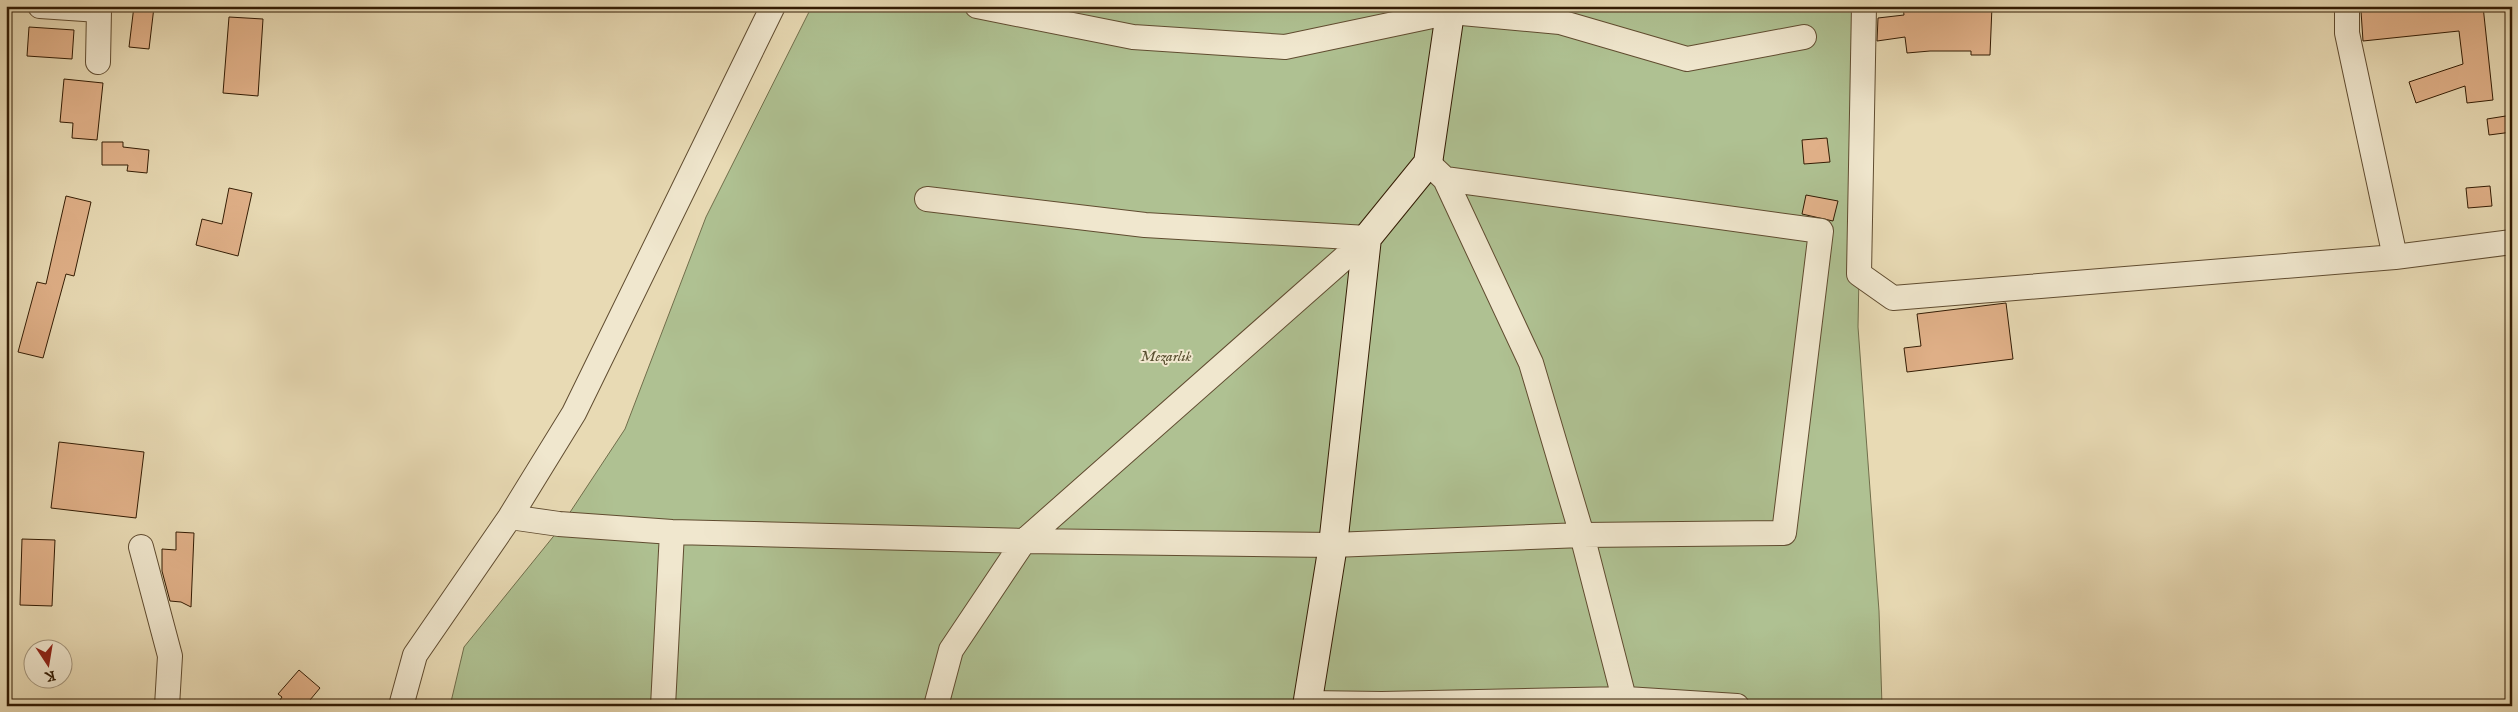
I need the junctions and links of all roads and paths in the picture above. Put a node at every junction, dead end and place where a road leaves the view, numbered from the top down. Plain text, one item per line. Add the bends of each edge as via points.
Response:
1 (40, 6) edge
2 (773, 6) edge
3 (977, 6) edge
4 (1864, 6) edge
5 (2347, 6) edge
6 (99, 8) edge
7 (1451, 9) edge
8 (1804, 37) dead end
9 (98, 62) dead end
10 (1437, 171) junction
11 (927, 199) dead end
12 (1367, 238) junction
13 (2512, 242) edge
14 (2395, 257) junction
15 (510, 517) junction
16 (672, 532) junction
17 (1582, 535) junction
18 (1024, 541) junction
19 (1333, 545) junction
20 (141, 547) dead end
21 (1626, 702) edge
22 (1652, 703) edge
23 (1308, 704) edge
24 (1383, 705) edge
25 (167, 706) edge
26 (401, 706) edge
27 (664, 706) edge
28 (936, 706) edge
29 (1737, 706) edge

1 - 6 street
2 - 15 street via 574,413
3 - 7 street via 1133,37 1285,47
4 - 14 street via 1859,274 1893,298
5 - 14 street via 2347,33
6 - 9 street
7 - 8 street via 1560,22 1686,59
7 - 10 street
10 - 12 street
10 - 17 street via 1531,363
10 - 17 street via 1821,231 1784,533
11 - 12 street via 1145,225
12 - 18 street
12 - 19 street
13 - 14 street
15 - 16 street
15 - 26 street via 415,655
16 - 18 street
16 - 27 street
17 - 19 street
17 - 21 street
18 - 19 street
18 - 28 street via 951,650
19 - 23 street
20 - 25 street via 170,656
21 - 22 street
21 - 24 street
22 - 29 street
23 - 24 street

